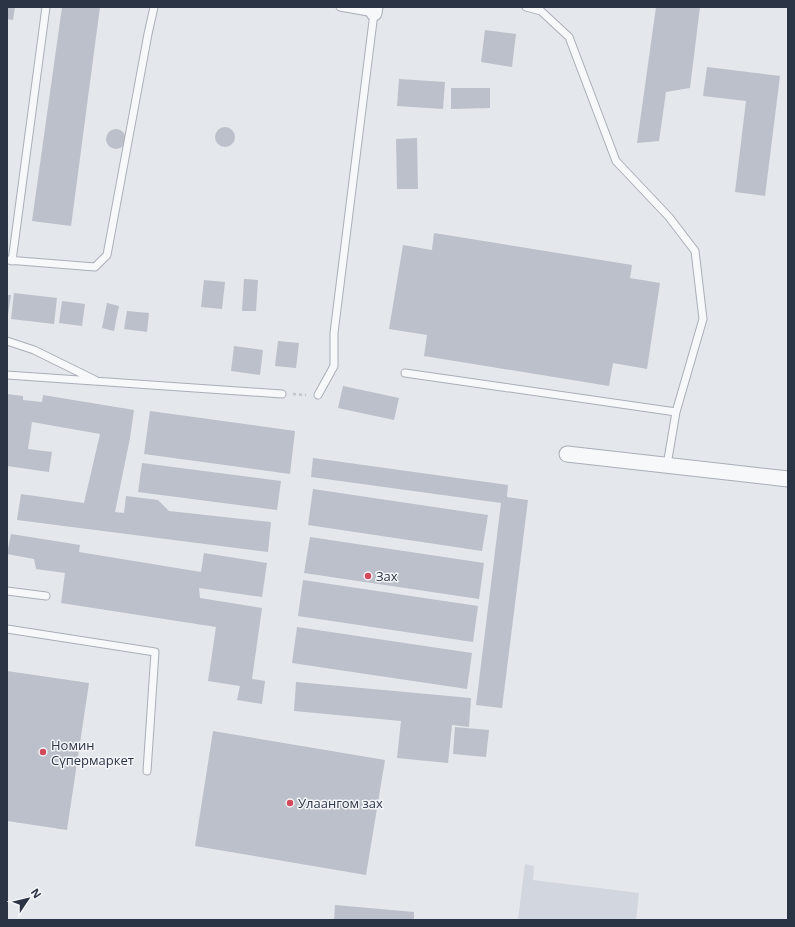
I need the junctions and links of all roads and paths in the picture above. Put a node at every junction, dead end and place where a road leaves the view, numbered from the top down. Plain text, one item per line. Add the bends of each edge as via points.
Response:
1 (46, 7) edge
2 (154, 7) edge
3 (340, 7) edge
4 (526, 7) edge
5 (374, 10) edge
6 (10, 261) edge
7 (7, 342) edge
8 (405, 373) dead end
9 (7, 375) edge
10 (98, 381) junction
11 (282, 394) joint
12 (318, 395) joint
13 (676, 412) junction
14 (567, 454) dead end
15 (667, 465) junction
16 (788, 479) edge
17 (7, 591) edge
18 (46, 596) dead end
19 (7, 629) edge
20 (147, 771) dead end

1 - 6 lane
2 - 6 lane via 107,255 95,267
3 - 5 lane
4 - 13 lane via 541,11 569,37 616,161 669,217 695,251 703,319
5 - 12 lane via 334,333 334,366
7 - 10 lane via 34,350
8 - 13 lane
9 - 10 lane
10 - 11 lane
11 - 12 path
13 - 15 lane
14 - 15 street
15 - 16 street
17 - 18 lane
19 - 20 lane via 155,652

